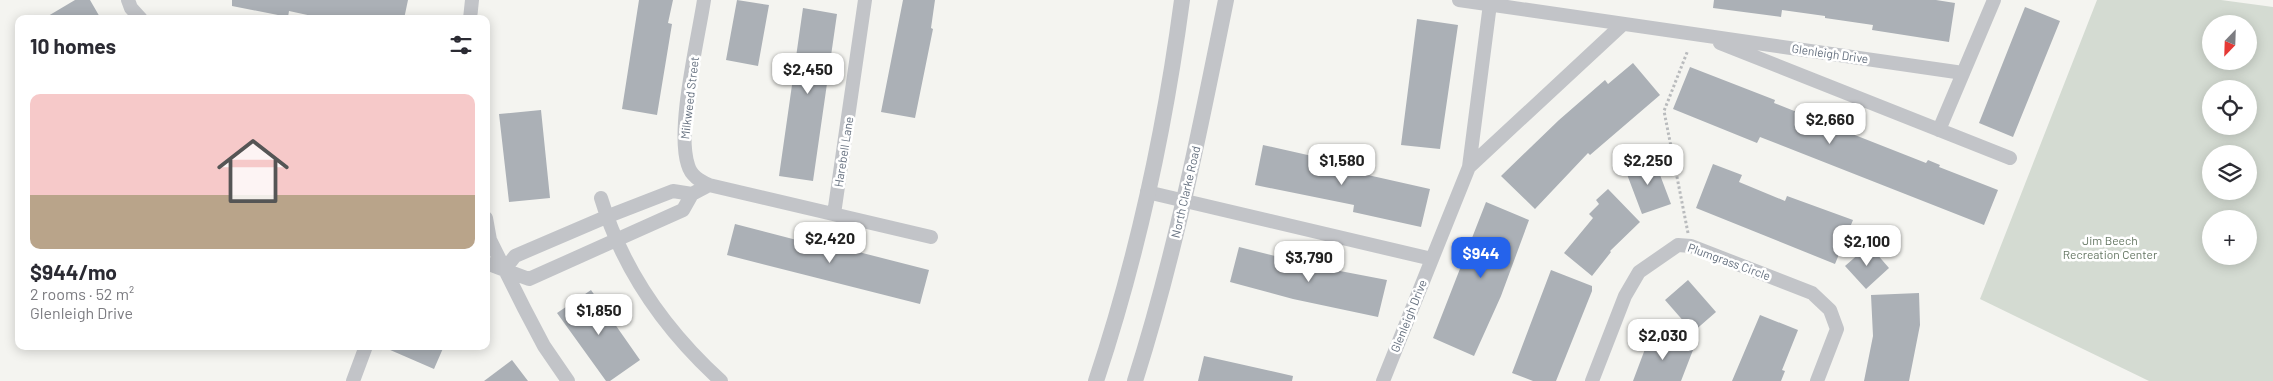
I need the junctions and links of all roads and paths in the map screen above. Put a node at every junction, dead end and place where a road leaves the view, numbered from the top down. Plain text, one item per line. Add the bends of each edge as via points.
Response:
1 (128, 0) edge
2 (472, 0) edge
3 (704, 0) edge
4 (865, 0) edge
5 (1182, 0) edge
6 (1226, 0) edge
7 (1459, 0) edge
8 (1994, 0) edge
9 (1490, 4) junction
10 (137, 15) edge
11 (470, 15) edge
12 (1623, 24) junction
13 (1698, 35) junction
14 (1688, 50) dead end
15 (1963, 73) junction
16 (1939, 130) junction
17 (2010, 158) dead end
18 (1469, 167) junction
19 (709, 185) junction
20 (1147, 192) junction
21 (692, 194) junction
22 (601, 198) dead end
23 (654, 198) junction
24 (1185, 201) junction
25 (834, 214) junction
26 (606, 217) junction
27 (663, 219) junction
28 (931, 237) dead end
29 (616, 239) junction
30 (490, 240) edge
31 (1691, 246) junction
32 (1432, 259) junction
33 (490, 264) edge
34 (504, 269) junction
35 (365, 350) edge
36 (353, 381) edge
37 (568, 381) edge
38 (722, 381) edge
39 (1096, 381) edge
40 (1135, 381) edge
41 (1383, 381) edge
42 (1592, 381) edge
43 (1817, 381) edge

1 - 10 street
2 - 11 street
3 - 19 street, Milkweed Street via 684,139 692,174
4 - 25 street, Harebell Lane
5 - 20 street via 1176,51
6 - 24 street, North Clarke Road
7 - 9 street, Glenleigh Drive
8 - 15 street
9 - 12 street, Glenleigh Drive
9 - 18 street, Glenleigh Drive
12 - 13 street, Glenleigh Drive
12 - 18 street, Glenleigh Drive
13 - 15 street, Glenleigh Drive
13 - 16 street, Glenleigh Drive
14 - 31 path via 1664,111
15 - 16 street
16 - 17 street, Glenleigh Drive
18 - 32 street, Glenleigh Drive
19 - 21 street
19 - 25 street
20 - 24 street
20 - 39 street
21 - 23 street via 673,191
21 - 27 street via 682,210
22 - 26 street
23 - 26 street
23 - 27 street
24 - 32 street
24 - 40 street, North Clarke Road via 1156,316
25 - 28 street
26 - 29 street
26 - 34 street via 515,256
27 - 29 street
29 - 34 street via 529,278
29 - 38 street via 634,276 657,311
30 - 34 street
31 - 42 street, Plumgrass Circle via 1678,245 1639,272 1625,296
31 - 43 street, Plumgrass Circle via 1812,293 1830,310 1838,329
32 - 41 street, Glenleigh Drive
33 - 34 street
34 - 37 street via 544,346
35 - 36 street

